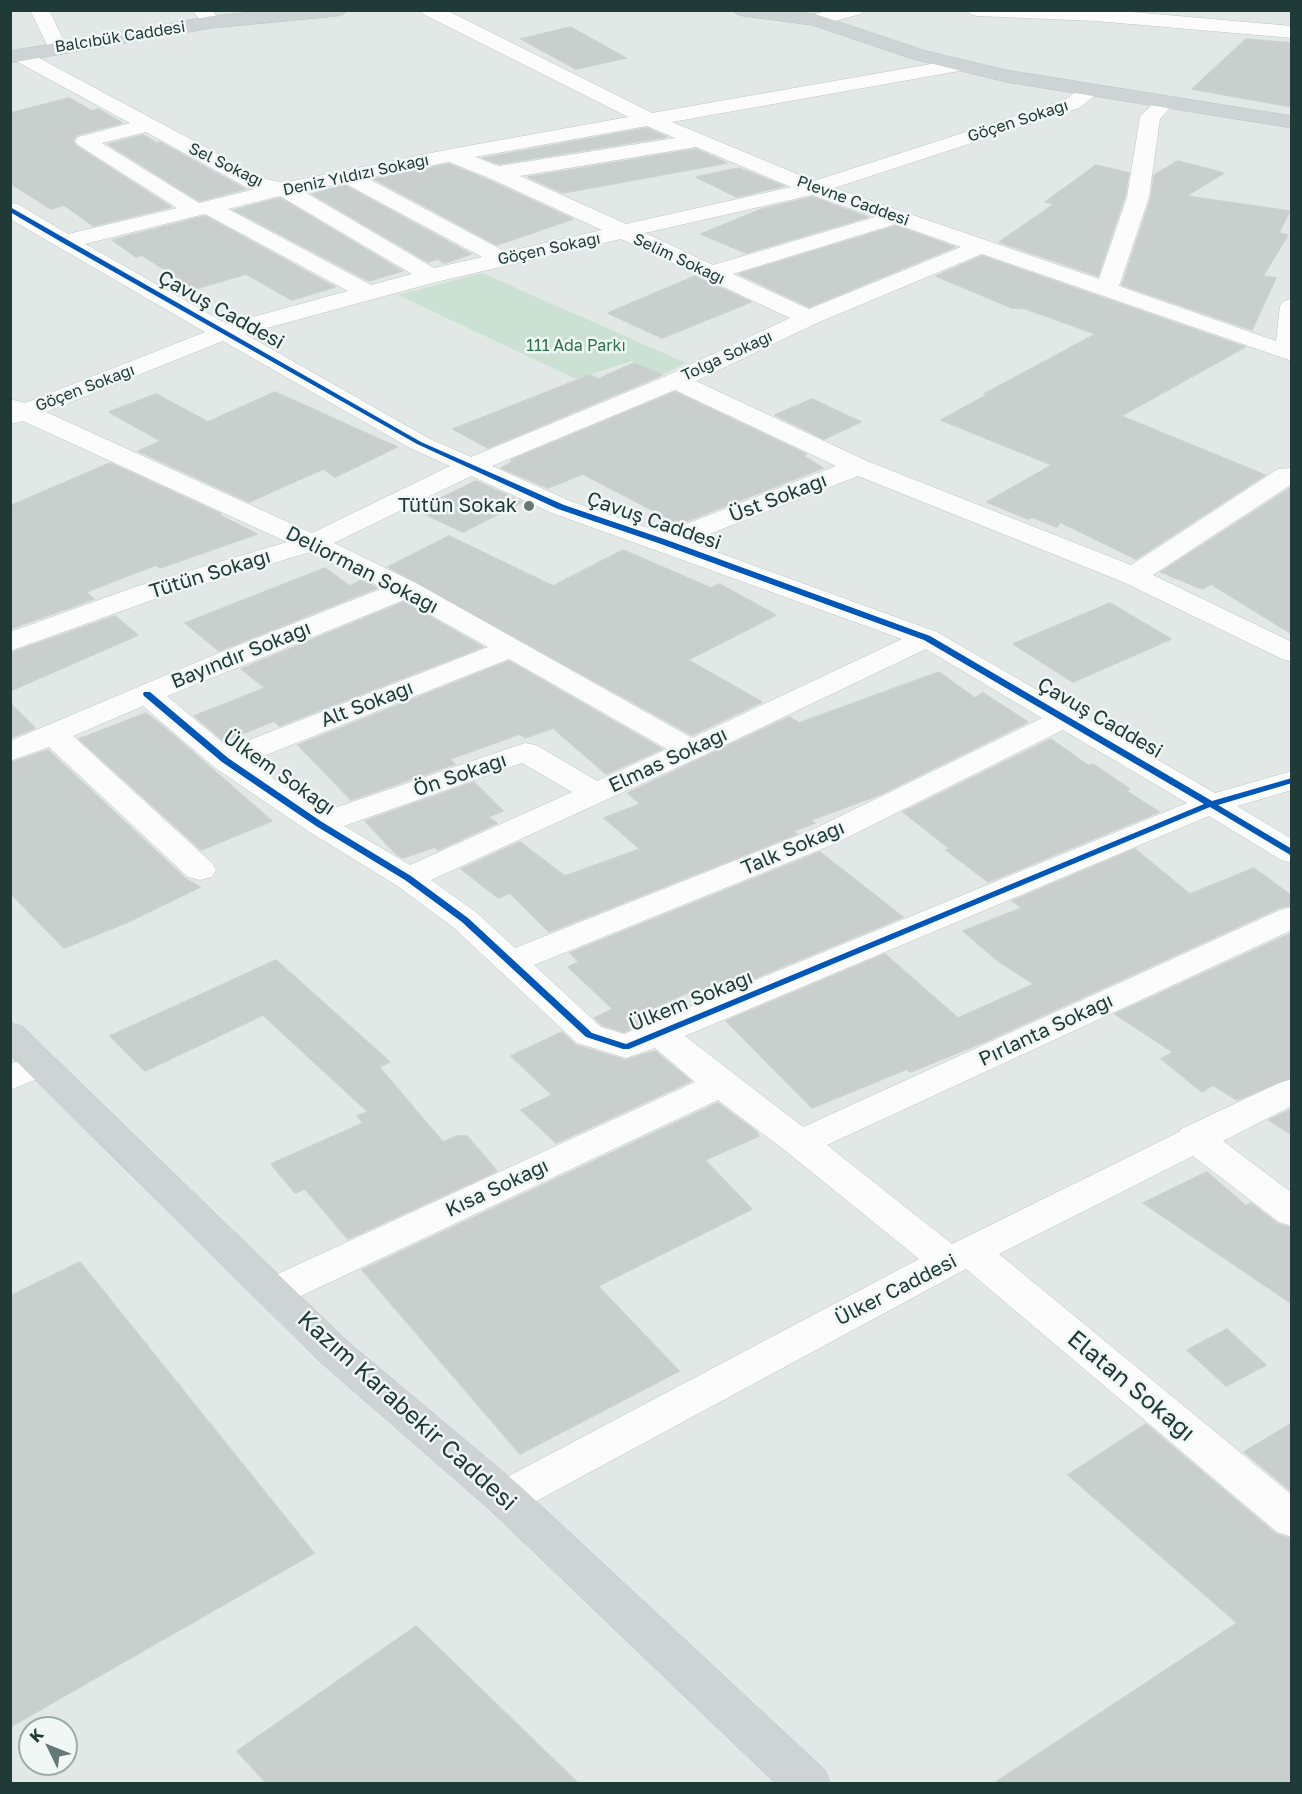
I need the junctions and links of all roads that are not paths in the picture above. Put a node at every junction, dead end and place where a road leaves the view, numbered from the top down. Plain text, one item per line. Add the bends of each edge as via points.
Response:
1 (39, 10) edge
2 (337, 10) edge
3 (430, 10) edge
4 (743, 10) edge
5 (854, 10) edge
6 (977, 10) edge
7 (1096, 13) edge
8 (207, 16) edge
9 (815, 20) junction
10 (1292, 32) edge
11 (57, 47) junction
12 (15, 56) edge
13 (959, 65) junction
14 (1090, 90) junction
15 (1164, 103) junction
16 (649, 120) junction
17 (1292, 122) edge
18 (147, 125) junction
19 (696, 141) junction
20 (452, 155) junction
21 (497, 173) junction
22 (347, 176) junction
23 (813, 188) junction
24 (283, 189) junction
25 (202, 208) junction
26 (10, 209) edge
27 (897, 218) junction
28 (623, 233) junction
29 (65, 242) junction
30 (982, 246) junction
31 (502, 259) junction
32 (711, 273) junction
33 (431, 276) junction
34 (1106, 291) junction
35 (369, 293) junction
36 (1292, 306) edge
37 (809, 318) junction
38 (225, 332) junction
39 (1289, 354) edge
40 (675, 381) junction
41 (14, 412) edge
42 (471, 466) junction
43 (858, 467) junction
44 (1287, 475) dead end
45 (664, 542) junction
46 (312, 543) junction
47 (1132, 576) junction
48 (406, 590) junction
49 (927, 639) junction
50 (10, 642) edge
51 (510, 649) junction
52 (1292, 653) edge
53 (147, 694) junction
54 (1065, 718) junction
55 (52, 733) junction
56 (691, 750) junction
57 (10, 752) edge
58 (225, 760) junction
59 (1292, 780) edge
60 (596, 793) junction
61 (1211, 804) junction
62 (319, 824) junction
63 (1292, 853) edge
64 (200, 870) dead end
65 (408, 878) junction
66 (1292, 917) edge
67 (513, 962) junction
68 (10, 1034) edge
69 (660, 1034) junction
70 (25, 1071) edge
71 (721, 1084) junction
72 (1292, 1091) edge
73 (1194, 1138) junction
74 (800, 1143) junction
75 (1292, 1213) edge
76 (959, 1256) junction
77 (274, 1292) junction
78 (505, 1498) junction
79 (1292, 1520) edge
80 (808, 1784) edge

1 - 11 street
2 - 8 main road, Balcıbük Caddesi
3 - 16 street, Plevne Caddesi
4 - 9 main road
5 - 9 street
6 - 7 street
7 - 10 street
8 - 11 main road, Balcıbük Caddesi
9 - 13 main road
11 - 12 main road, Balcıbük Caddesi
12 - 18 street, Sel Sokağı
13 - 14 main road
13 - 16 street, Deniz Yıldızı Sokağı
14 - 15 main road
14 - 23 street, Göçen Sokağı via 1072,104
15 - 17 main road
15 - 34 street via 1150,117 1138,197
16 - 19 street, Plevne Caddesi
16 - 20 street, Deniz Yıldızı Sokağı
18 - 24 street, Sel Sokağı via 256,183
18 - 25 street via 85,141
19 - 21 street
19 - 23 street, Plevne Caddesi
20 - 21 street, Selim Sokağı
20 - 22 street, Deniz Yıldızı Sokağı
21 - 28 street, Selim Sokağı
22 - 24 street, Deniz Yıldızı Sokağı
22 - 31 street
23 - 27 street, Plevne Caddesi
23 - 28 street, Göçen Sokağı
24 - 25 street, Deniz Yıldızı Sokağı
24 - 33 street, Sel Sokağı
25 - 29 street, Deniz Yıldızı Sokağı
25 - 35 street
26 - 29 street, Çavuş Caddesi
27 - 30 street, Plevne Caddesi
27 - 32 street
28 - 31 street, Göçen Sokağı
28 - 32 street, Selim Sokağı
29 - 38 street, Çavuş Caddesi
30 - 34 street, Plevne Caddesi
30 - 37 street, Tolga Sokağı
31 - 33 street, Göçen Sokağı
32 - 37 street, Selim Sokağı
33 - 35 street, Göçen Sokağı
34 - 39 street, Plevne Caddesi
35 - 38 street, Göçen Sokağı
36 - 39 street
37 - 40 street, Tolga Sokağı
38 - 41 street, Göçen Sokağı via 89,388
38 - 42 street, Çavuş Caddesi via 419,443
40 - 42 street, Tolga Sokağı
40 - 43 street
41 - 46 street, Deliorman Sokağı
42 - 45 street, Çavuş Caddesi via 561,507
42 - 46 street, Tütün Sokağı
43 - 45 street, Üst Sokağı
43 - 47 street
44 - 47 street
45 - 49 street, Çavuş Caddesi
46 - 48 street, Deliorman Sokağı
46 - 50 street, Tütün Sokağı via 145,593
47 - 52 street
48 - 51 street, Deliorman Sokağı
48 - 53 street, Bayındır Sokağı
49 - 54 street, Çavuş Caddesi
49 - 56 street, Elmas Sokağı
51 - 56 street, Deliorman Sokağı
51 - 58 street, Alt Sokağı
53 - 55 street, Bayındır Sokağı
53 - 58 street, Ülkem Sokağı
54 - 61 street, Çavuş Caddesi
54 - 67 street, Talk Sokağı via 823,837
55 - 57 street, Bayındır Sokağı
55 - 64 street
56 - 60 street, Elmas Sokağı
58 - 62 street, Ülkem Sokağı
59 - 61 street, Ülkem Sokağı
60 - 62 street, Ön Sokağı via 525,752
60 - 65 street, Elmas Sokağı
61 - 63 street, Çavuş Caddesi
61 - 69 street, Ülkem Sokağı
62 - 65 street, Ülkem Sokağı
65 - 67 street, Ülkem Sokağı
66 - 74 street, Pırlanta Sokağı
67 - 69 street, Ülkem Sokağı via 589,1035 626,1047
68 - 70 main road, Kazım Karabekir Caddesi
69 - 71 street, Ülkem Sokağı
70 - 77 main road, Kazım Karabekir Caddesi
71 - 74 street, Ülkem Sokağı
71 - 77 street, Kısa Sokağı
72 - 73 street, Ülker Caddesi
73 - 75 street
73 - 76 street, Ülker Caddesi
74 - 76 street, Ülkem Sokağı
76 - 78 street, Ülker Caddesi
76 - 79 street, Elatan Sokağı
77 - 78 main road, Kazım Karabekir Caddesi via 332,1350
78 - 80 main road, Kazım Karabekir Caddesi

